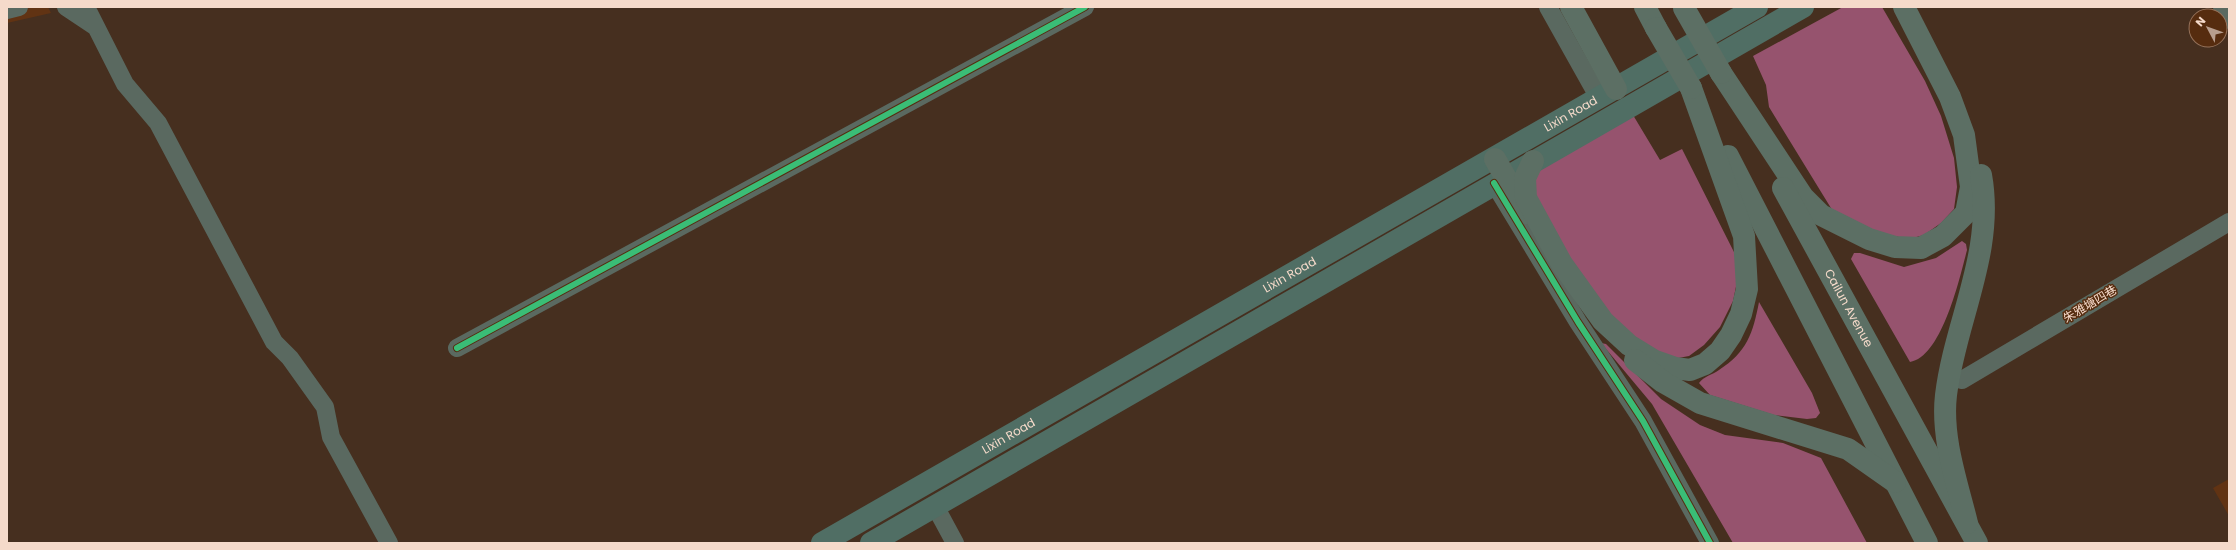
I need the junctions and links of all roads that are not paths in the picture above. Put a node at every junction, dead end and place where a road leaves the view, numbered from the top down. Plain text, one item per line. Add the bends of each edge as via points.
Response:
1 (66, 7) edge
2 (86, 7) edge
3 (1085, 7) edge
4 (1548, 7) edge
5 (1571, 7) edge
6 (1645, 7) edge
7 (1757, 7) edge
8 (1803, 7) edge
9 (1904, 7) edge
10 (1916, 7) edge
11 (2222, 7) edge
12 (1684, 8) edge
13 (2229, 20) edge
14 (96, 27) junction
15 (1721, 73) junction
16 (1691, 88) junction
17 (1608, 94) junction
18 (1533, 161) junction
19 (1498, 173) junction
20 (2229, 222) edge
21 (457, 348) dead end
22 (1950, 377) junction
23 (1895, 482) junction
24 (935, 506) junction
25 (1967, 523) junction
26 (389, 543) edge
27 (822, 543) edge
28 (870, 543) edge
29 (956, 543) edge
30 (1710, 543) edge
31 (1927, 543) edge
32 (1977, 543) edge

1 - 14 street
2 - 14 street
3 - 21 street
4 - 17 street
5 - 17 highway
6 - 16 highway, bridge
7 - 17 main road, Lixin Road
8 - 18 main road, Lixin Road
9 - 15 highway via 1950,97 1964,135 1971,187 1966,213 1943,236 1921,248 1895,246 1869,239 1821,215 1803,197
10 - 22 highway via 1966,116 1982,184 1982,249
11 - 13 street
12 - 15 highway, bridge
14 - 26 street via 125,84 158,123 274,342 290,358 325,407 331,437
15 - 25 highway, Cailun Avenue
16 - 18 highway via 1744,236 1747,289 1741,314 1731,335 1720,351 1705,364 1690,370 1655,361 1629,345 1603,321 1562,264 1526,198 1525,178
16 - 23 highway
17 - 19 main road, Lixin Road
18 - 19 main road, Lixin Road
19 - 23 highway via 1555,265 1595,321 1624,352 1663,382 1700,403 1848,449
19 - 24 main road, Lixin Road
19 - 27 main road, Lixin Road
19 - 30 street via 1578,322 1643,421
20 - 22 street, 朱雅塘四巷 via 1962,380
22 - 25 highway via 1945,421 1948,448
23 - 31 highway
24 - 28 main road, Lixin Road
24 - 29 street
25 - 32 highway, Cailun Avenue

